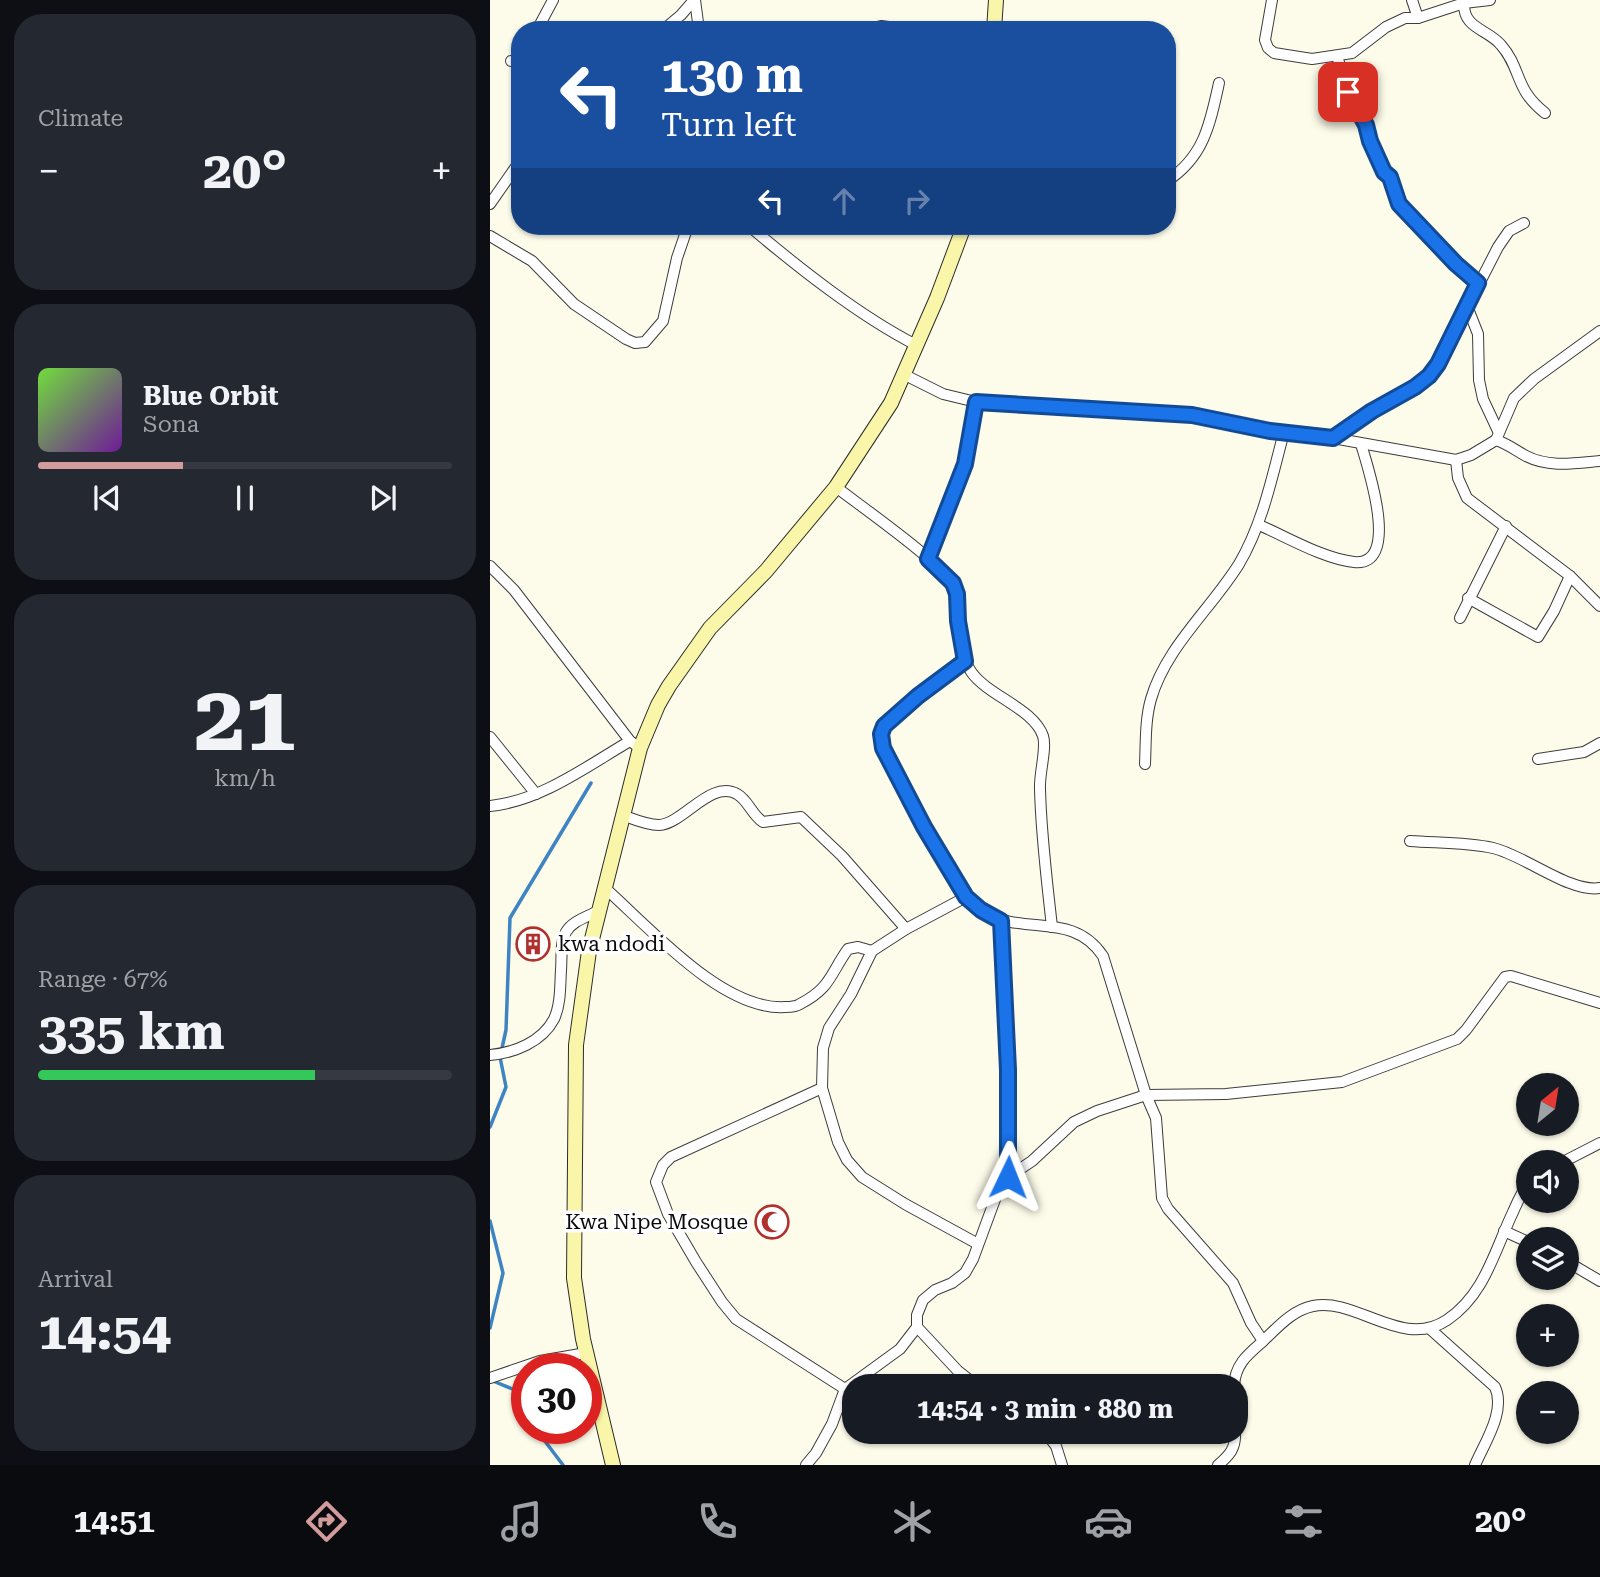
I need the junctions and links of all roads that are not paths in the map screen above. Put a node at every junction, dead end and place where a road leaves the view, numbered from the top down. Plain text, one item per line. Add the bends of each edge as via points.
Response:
1 (553, 0) edge
2 (694, 0) edge
3 (996, 0) edge
4 (1272, 0) edge
5 (1412, 0) edge
6 (1490, 0) edge
7 (1464, 3) junction
8 (1418, 18) junction
9 (542, 21) edge
10 (674, 21) edge
11 (698, 21) edge
12 (995, 21) edge
13 (1337, 56) junction
14 (1219, 83) dead end
15 (1545, 113) dead end
16 (511, 174) edge
17 (1176, 175) edge
18 (490, 204) edge
19 (1524, 223) dead end
20 (685, 235) edge
21 (760, 235) edge
22 (960, 235) edge
23 (490, 236) edge
24 (1478, 283) junction
25 (1467, 306) junction
26 (1600, 331) edge
27 (916, 345) junction
28 (905, 375) junction
29 (976, 402) junction
30 (1284, 432) junction
31 (1497, 436) junction
32 (1333, 438) junction
33 (1361, 444) junction
34 (1456, 460) junction
35 (1600, 461) edge
36 (836, 487) junction
37 (1258, 525) junction
38 (1506, 526) junction
39 (928, 559) junction
40 (490, 566) edge
41 (1570, 576) junction
42 (1468, 598) junction
43 (1600, 606) edge
44 (1460, 618) dead end
45 (965, 661) junction
46 (490, 737) edge
47 (1600, 743) edge
48 (635, 745) junction
49 (1538, 758) dead end
50 (1145, 764) dead end
51 (536, 794) junction
52 (490, 806) edge
53 (622, 815) junction
54 (1410, 841) dead end
55 (1600, 888) edge
56 (606, 889) junction
57 (966, 897) junction
58 (598, 911) junction
59 (1001, 921) junction
60 (1052, 927) junction
61 (906, 929) junction
62 (873, 951) junction
63 (1600, 1003) edge
64 (490, 1055) edge
65 (822, 1088) junction
66 (1146, 1095) junction
67 (1600, 1143) edge
68 (1579, 1154) edge
69 (1008, 1177) junction
70 (1516, 1207) edge
71 (1504, 1230) junction
72 (1516, 1236) edge
73 (978, 1244) junction
74 (1579, 1269) edge
75 (1600, 1281) edge
76 (917, 1327) junction
77 (1429, 1328) junction
78 (1263, 1341) junction
79 (586, 1353) edge
80 (511, 1371) edge
81 (867, 1374) edge
82 (962, 1374) edge
83 (1236, 1374) edge
84 (490, 1378) edge
85 (842, 1388) edge
86 (842, 1398) edge
87 (602, 1419) edge
88 (1054, 1444) edge
89 (1234, 1444) edge
90 (613, 1465) edge
91 (806, 1465) edge
92 (1062, 1465) edge
93 (1218, 1465) edge
94 (1475, 1465) edge

1 - 9 street
2 - 10 street
2 - 11 street
3 - 12 street
4 - 13 street via 1265,40 1268,48 1312,59
5 - 8 street
6 - 7 street
7 - 8 street
7 - 15 street via 1467,19 1502,46 1526,95
8 - 13 street via 1405,18 1352,53
13 - 24 street via 1348,92 1399,204
14 - 17 street via 1206,135 1197,154
16 - 18 street
19 - 24 street via 1509,231
20 - 23 street via 663,321 645,342 635,343 574,304 533,261
21 - 27 street via 805,271
22 - 27 street
24 - 25 street
25 - 31 street via 1479,334 1479,380
25 - 32 street via 1429,376
26 - 31 street via 1514,398
27 - 28 street
28 - 29 street via 943,394
28 - 36 street
29 - 30 street via 1192,415
29 - 39 street via 965,464
30 - 32 street
30 - 37 street
31 - 34 street
31 - 35 street via 1539,461
32 - 33 street
33 - 34 street
33 - 37 street via 1380,525 1369,558 1357,563 1333,556
34 - 38 street via 1467,498
36 - 39 street
36 - 48 street via 766,571 710,628
37 - 50 street via 1238,565 1158,681 1147,717
38 - 41 street
38 - 42 street
39 - 45 street via 953,583 957,594
40 - 48 street via 514,590
41 - 42 street via 1538,637
41 - 43 street
42 - 44 street
45 - 57 street via 918,696 881,734 883,748
45 - 60 street via 974,675 1037,724 1044,738 1040,790
46 - 51 street
47 - 49 street via 1584,752
48 - 51 street
48 - 53 street
51 - 52 street
53 - 56 street
53 - 61 street via 662,825 705,797 728,791 740,795 763,822 800,817 842,856
54 - 55 street via 1494,848 1570,883
56 - 58 street
56 - 62 street via 717,986 770,1008 798,1006 826,987 848,949
57 - 59 street
57 - 61 street
58 - 64 street via 577,921 563,940 554,1018 537,1040
58 - 79 street via 576,1045 574,1278
59 - 60 street
59 - 69 street
60 - 66 street via 1063,927 1088,940 1103,956
61 - 62 street
62 - 65 street via 829,1028 823,1048
63 - 66 street via 1505,976 1457,1039 1342,1082 1226,1094
65 - 73 street via 838,1142 862,1177
65 - 85 street via 671,1157 656,1182 668,1214 696,1262 736,1319
66 - 69 street via 1074,1122
66 - 78 street via 1156,1118 1163,1198 1168,1209 1233,1283
67 - 68 street
69 - 73 street
70 - 71 street
71 - 72 street
71 - 77 street via 1476,1294 1446,1321
73 - 76 street via 965,1273 923,1300
74 - 75 street
76 - 81 street via 901,1349
76 - 82 street
77 - 78 street via 1410,1329 1332,1306 1313,1306 1294,1314
77 - 94 street via 1499,1395 1499,1407
78 - 83 street via 1244,1357
80 - 84 street
86 - 91 street via 832,1424
87 - 90 street
88 - 92 street
89 - 93 street

